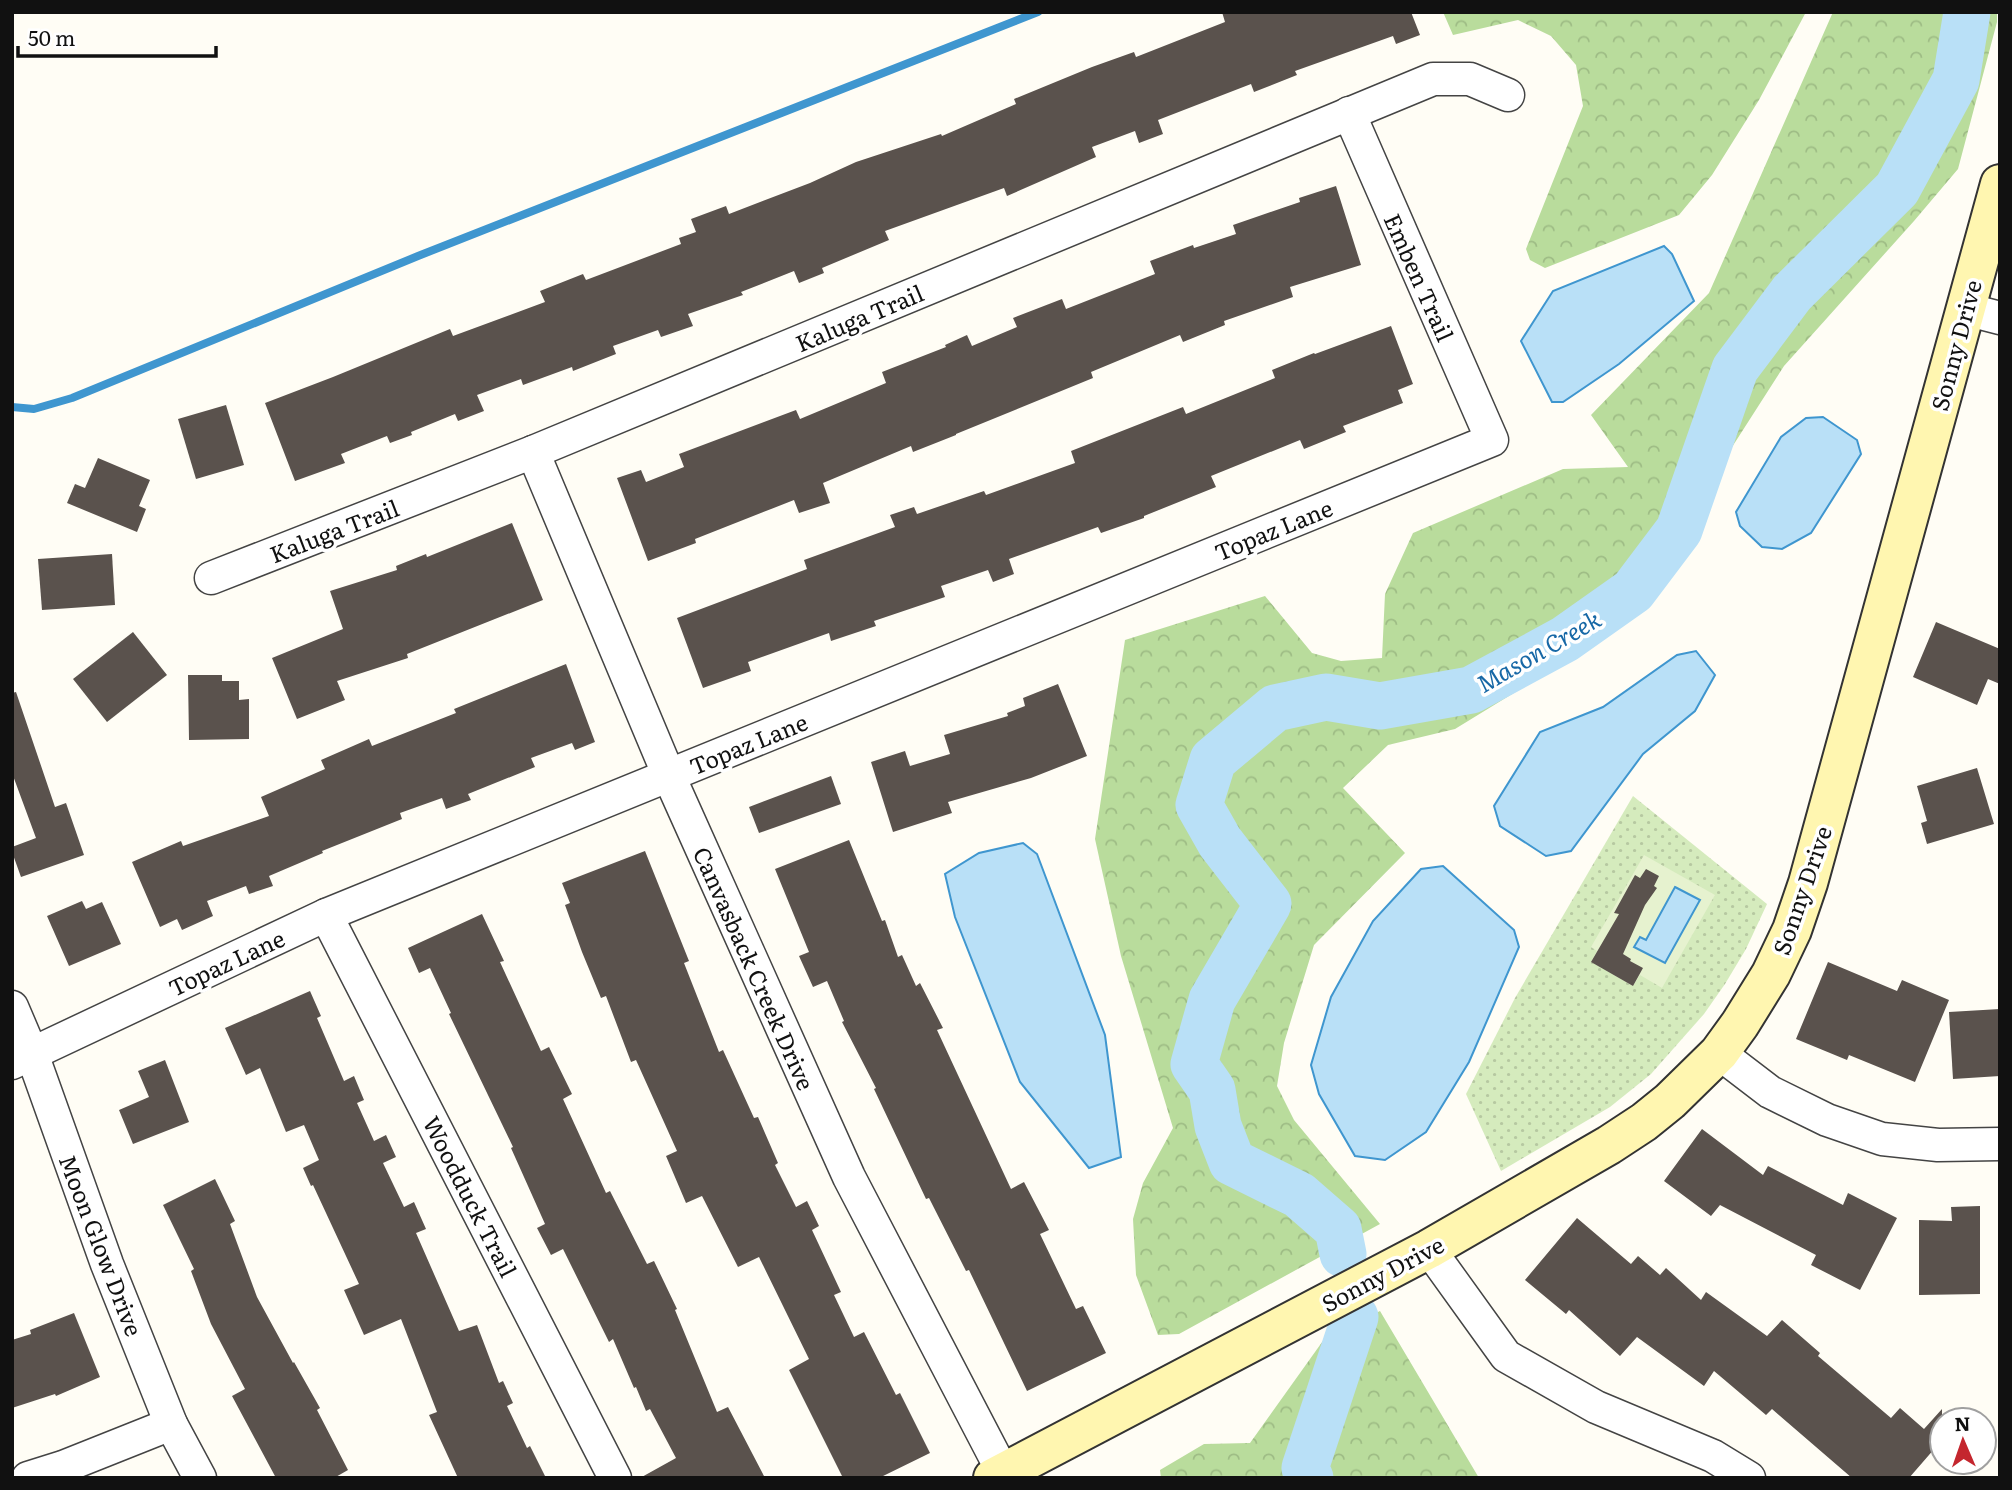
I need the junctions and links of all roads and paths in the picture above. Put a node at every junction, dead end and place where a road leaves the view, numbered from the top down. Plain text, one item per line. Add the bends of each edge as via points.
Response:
1 (1508, 95) dead end
2 (1349, 113) junction
3 (2000, 184) edge
4 (1983, 314) edge
5 (1492, 440) joint
6 (533, 452) junction
7 (211, 578) dead end
8 (668, 776) junction
9 (326, 915) junction
10 (12, 1007) edge
11 (1719, 1053) junction
12 (22, 1059) edge
13 (2000, 1144) edge
14 (1429, 1250) junction
15 (171, 1424) junction
16 (1001, 1476) edge
17 (28, 1478) edge
18 (200, 1478) edge
19 (615, 1478) edge
20 (1749, 1478) edge

1 - 2 street, Kaluga Trail via 1470,79 1433,79
2 - 5 street, Emben Trail
2 - 6 street, Kaluga Trail
3 - 4 street, Sonny Drive
4 - 11 street, Sonny Drive via 1792,930 1770,974
5 - 8 street, Topaz Lane
6 - 7 street, Kaluga Trail
6 - 8 street, Canvasback Creek Drive
8 - 9 street, Topaz Lane
8 - 16 street, Canvasback Creek Drive via 849,1177
9 - 12 street, Topaz Lane
9 - 19 street, Woodduck Trail
10 - 12 street, Moon Glow Drive
11 - 13 street via 1770,1092 1826,1120 1882,1139 1938,1145
11 - 14 street, Sonny Drive via 1644,1122
12 - 15 street, Moon Glow Drive
14 - 16 street, Sonny Drive
14 - 20 street via 1506,1356 1596,1407 1713,1456
15 - 17 street
15 - 18 street, Moon Glow Drive

